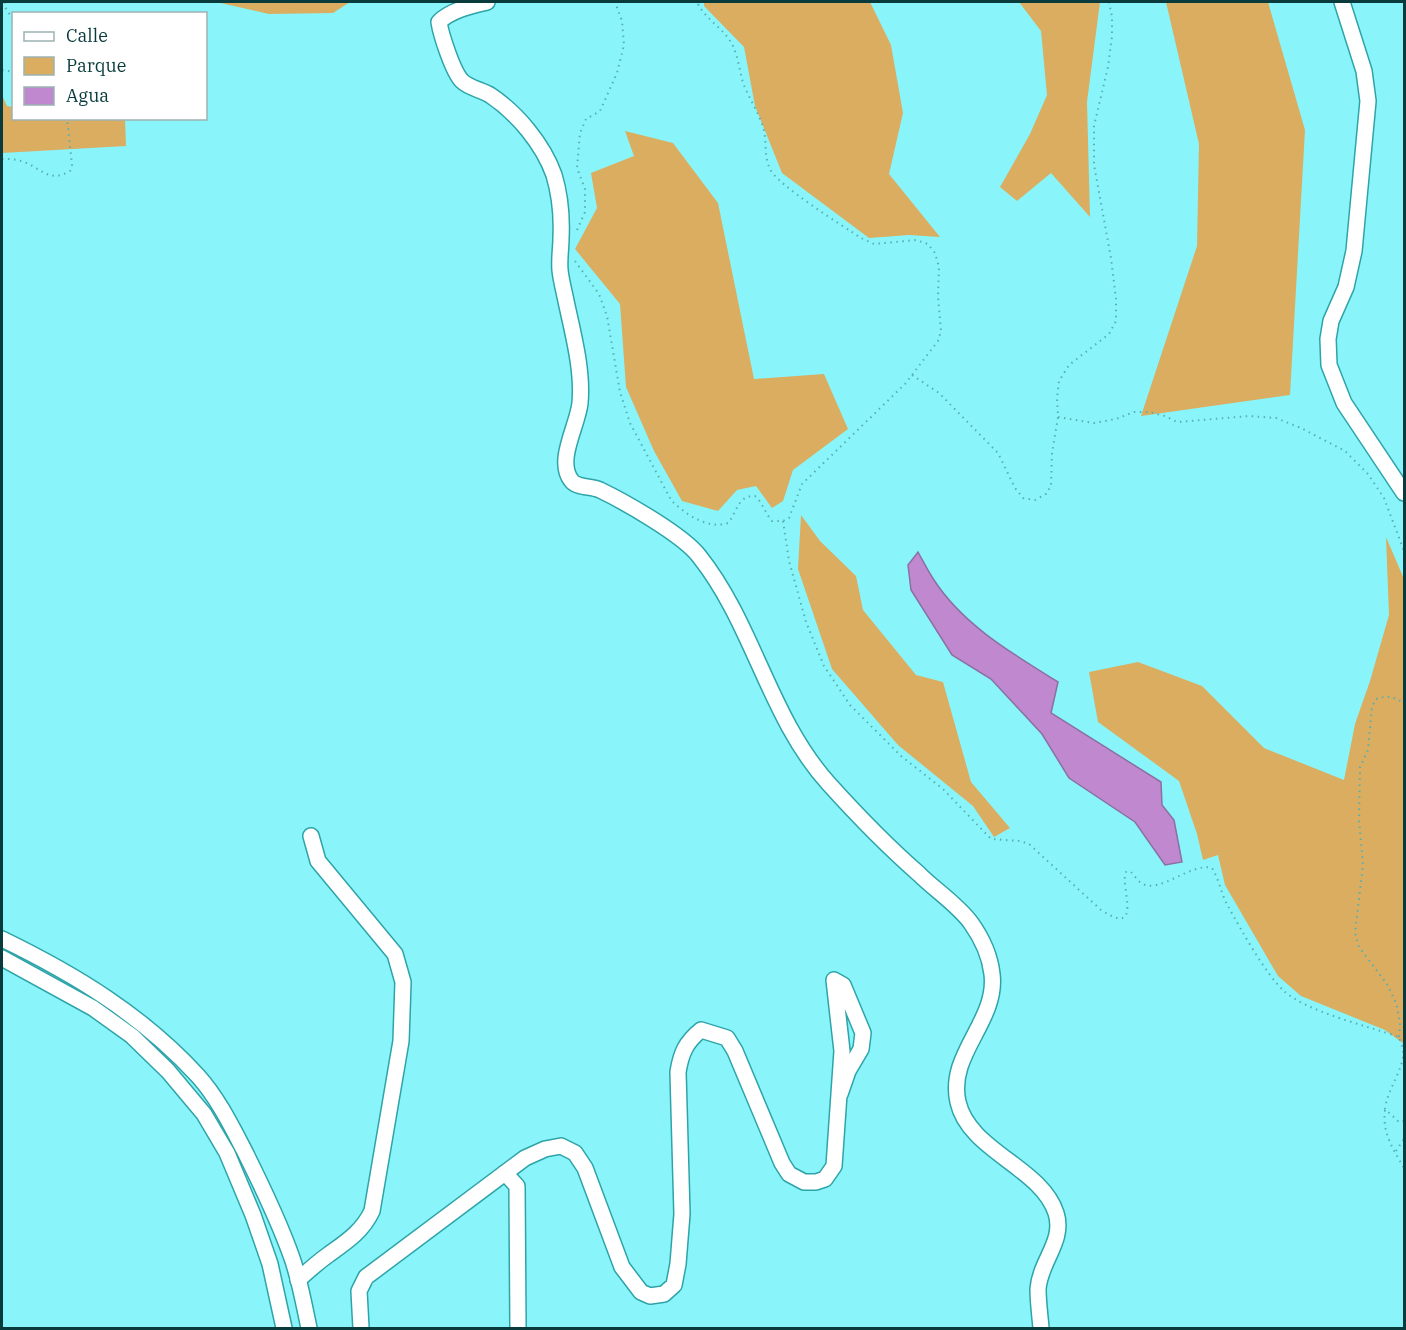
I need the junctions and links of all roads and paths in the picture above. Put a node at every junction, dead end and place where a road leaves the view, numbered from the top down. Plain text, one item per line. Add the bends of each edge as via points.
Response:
1 (5, 2) edge
2 (487, 2) edge
3 (615, 2) edge
4 (697, 2) edge
5 (1109, 2) edge
6 (1341, 2) edge
7 (12, 18) edge
8 (67, 120) edge
9 (2, 159) edge
10 (576, 232) dead end
11 (572, 254) dead end
12 (912, 375) junction
13 (1058, 417) junction
14 (1404, 493) edge
15 (783, 521) junction
16 (1404, 551) edge
17 (1404, 703) edge
18 (311, 836) dead end
19 (2, 939) edge
20 (2, 958) edge
21 (68, 974) junction
22 (60, 989) junction
23 (1399, 1037) junction
24 (840, 1094) junction
25 (1385, 1109) junction
26 (1404, 1121) edge
27 (1404, 1139) edge
28 (1395, 1153) junction
29 (1404, 1168) edge
30 (505, 1173) junction
31 (292, 1256) junction
32 (326, 1256) junction
33 (298, 1280) junction
34 (284, 1329) edge
35 (309, 1329) edge
36 (361, 1329) edge
37 (518, 1329) edge
38 (1041, 1329) edge

1 - 7 path
2 - 38 street via 444,16 439,22 440,31 458,77 493,97 518,120 541,147 554,175 560,208 560,270 581,389 579,417 565,465 570,480 606,493 698,553 746,632 796,739 825,779 915,872 969,920 983,942 993,976 988,1008 968,1044 955,1081 958,1106 971,1127 1043,1191 1057,1215 1057,1240 1044,1264 1038,1288
3 - 10 path via 624,45 600,111 586,119 580,133 577,168 585,189 585,212
4 - 12 path via 734,47 752,105 763,124 770,171 782,184 874,244 916,240 928,244 935,253 941,331
5 - 13 path via 1112,36 1094,126 1094,165 1111,258 1116,321 1109,334 1069,365 1059,381
6 - 14 street via 1364,71 1368,101 1354,251 1346,287 1331,321 1329,365 1344,403
8 - 9 path via 72,165 62,176 54,177 21,161
11 - 15 path via 599,294 630,423 671,500 714,526 728,523 738,504 755,496 772,521
12 - 13 path via 939,393 999,453 1023,498 1035,500 1051,486
12 - 15 path via 802,484 789,518
13 - 16 path via 1094,423 1134,412 1165,416 1177,422 1249,416 1276,418 1345,451 1368,474 1384,498
15 - 23 path via 789,561 806,622 824,666 850,705 901,756 943,789 984,833 991,838 1029,844 1112,916 1125,915 1129,908 1123,880 1126,872 1142,884 1151,885 1198,868 1212,868 1228,907 1283,991 1312,1008
17 - 23 path via 1385,696 1376,699 1372,707 1368,750 1360,767 1363,866 1355,933 1359,947 1396,1003
18 - 32 street via 318,861 395,954 403,982 401,1041 372,1212 360,1230
19 - 21 street
20 - 22 street
21 - 22 street
21 - 31 street via 122,1008 200,1078 230,1122
22 - 34 street via 132,1036 204,1114 227,1153 253,1215 270,1264
23 - 25 path via 1402,1060
24 - 24 street via 861,1049 863,1034 843,985 834,980 842,1051
24 - 30 street via 834,1166 825,1179 804,1182 789,1174 782,1163 727,1038 701,1030 689,1040 680,1054 678,1072 682,1214 678,1264 674,1285 664,1294 650,1296 641,1292 622,1267 585,1168 575,1153 561,1146 545,1149
25 - 26 path
25 - 28 path via 1387,1138
27 - 28 path
28 - 29 path
30 - 36 street via 366,1277 359,1291
30 - 37 street via 517,1186
31 - 32 street
31 - 33 street
32 - 33 street
33 - 35 street

